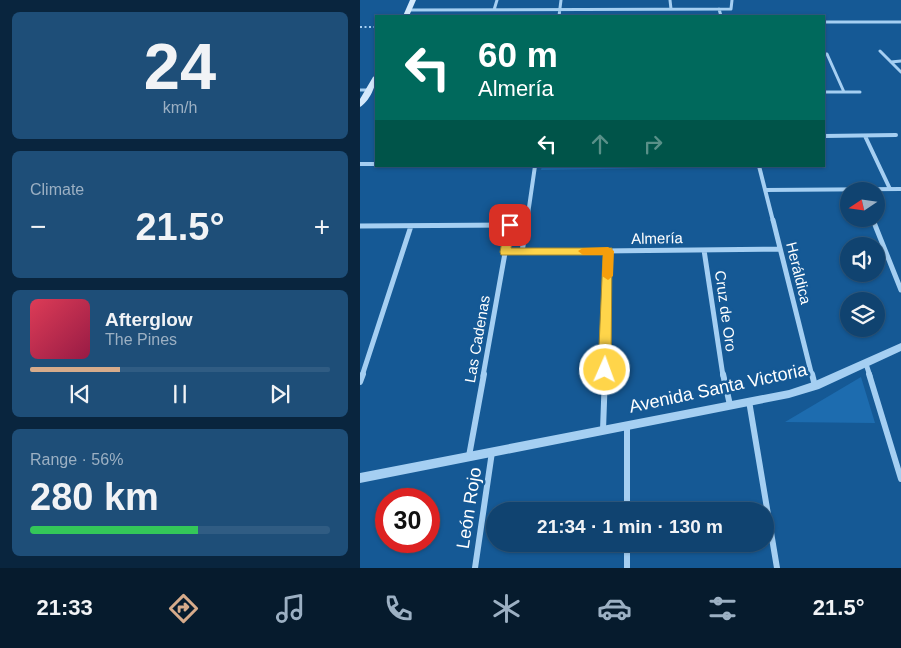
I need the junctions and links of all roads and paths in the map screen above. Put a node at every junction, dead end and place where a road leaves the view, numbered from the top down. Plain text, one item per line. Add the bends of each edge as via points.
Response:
1 (413, 0) edge
2 (497, 0) edge
3 (561, 0) edge
4 (670, 0) edge
5 (732, 0) edge
6 (560, 9) junction
7 (644, 9) junction
8 (671, 9) junction
9 (719, 9) junction
10 (494, 10) junction
11 (407, 13) edge
12 (559, 15) edge
13 (645, 15) edge
14 (721, 15) edge
15 (825, 22) edge
16 (901, 22) edge
17 (360, 27) edge
18 (375, 27) edge
19 (880, 52) dead end
20 (825, 54) edge
21 (901, 61) edge
22 (891, 62) junction
23 (901, 72) edge
24 (375, 80) edge
25 (360, 90) edge
26 (369, 90) junction
27 (825, 92) edge
28 (844, 92) junction
29 (860, 92) dead end
30 (360, 105) edge
31 (896, 135) dead end
32 (825, 136) edge
33 (865, 136) junction
34 (360, 164) edge
35 (375, 164) edge
36 (535, 167) edge
37 (759, 167) edge
38 (901, 189) edge
39 (765, 190) junction
40 (840, 190) edge
41 (885, 190) edge
42 (890, 190) junction
43 (360, 226) edge
44 (411, 226) junction
45 (876, 228) edge
46 (780, 249) junction
47 (704, 250) junction
48 (608, 251) junction
49 (505, 252) junction
50 (522, 252) junction
51 (901, 290) edge
52 (901, 347) edge
53 (866, 364) junction
54 (360, 382) edge
55 (815, 386) junction
56 (749, 402) junction
57 (730, 405) junction
58 (627, 425) junction
59 (603, 430) junction
60 (492, 452) junction
61 (469, 456) junction
62 (360, 478) edge
63 (901, 479) edge
64 (627, 502) edge
65 (627, 552) edge
66 (475, 568) edge
67 (627, 568) edge
68 (777, 568) edge

1 - 11 main road
2 - 10 street
3 - 6 street
4 - 8 street
5 - 9 street via 731,8
6 - 7 street
6 - 10 street
6 - 12 street
7 - 8 street
7 - 13 street
8 - 9 street
9 - 14 street
10 - 11 street
15 - 16 street
17 - 18 path
19 - 22 street
20 - 28 street
21 - 22 street
22 - 23 street
24 - 26 main road
25 - 26 street
26 - 30 main road
27 - 28 street
28 - 29 street
31 - 33 street
32 - 33 street
33 - 42 street
34 - 35 street
36 - 50 street
37 - 39 street, Heráldica
38 - 42 street
39 - 40 street
39 - 46 street, Heráldica
41 - 42 street
43 - 44 street
44 - 49 street, Las Cadenas via 510,225
44 - 54 street
45 - 51 street
46 - 47 street, Almería
46 - 55 street, Heráldica
47 - 48 street, Almería
47 - 57 street, Cruz de Oro
48 - 50 street, Almería
48 - 59 street
49 - 50 street, Almería
49 - 61 street, Las Cadenas
52 - 53 street, Avenida Santa Victoria
53 - 55 street, Avenida Santa Victoria
53 - 63 street
55 - 56 street, Avenida Santa Victoria
56 - 57 street, Avenida Santa Victoria
56 - 68 street
57 - 58 street, Avenida Santa Victoria
58 - 59 street, Avenida Santa Victoria
58 - 64 street
59 - 60 street, Avenida Santa Victoria
60 - 61 street, Avenida Santa Victoria
60 - 66 street, León Rojo
61 - 62 street, Avenida Santa Victoria
65 - 67 street

